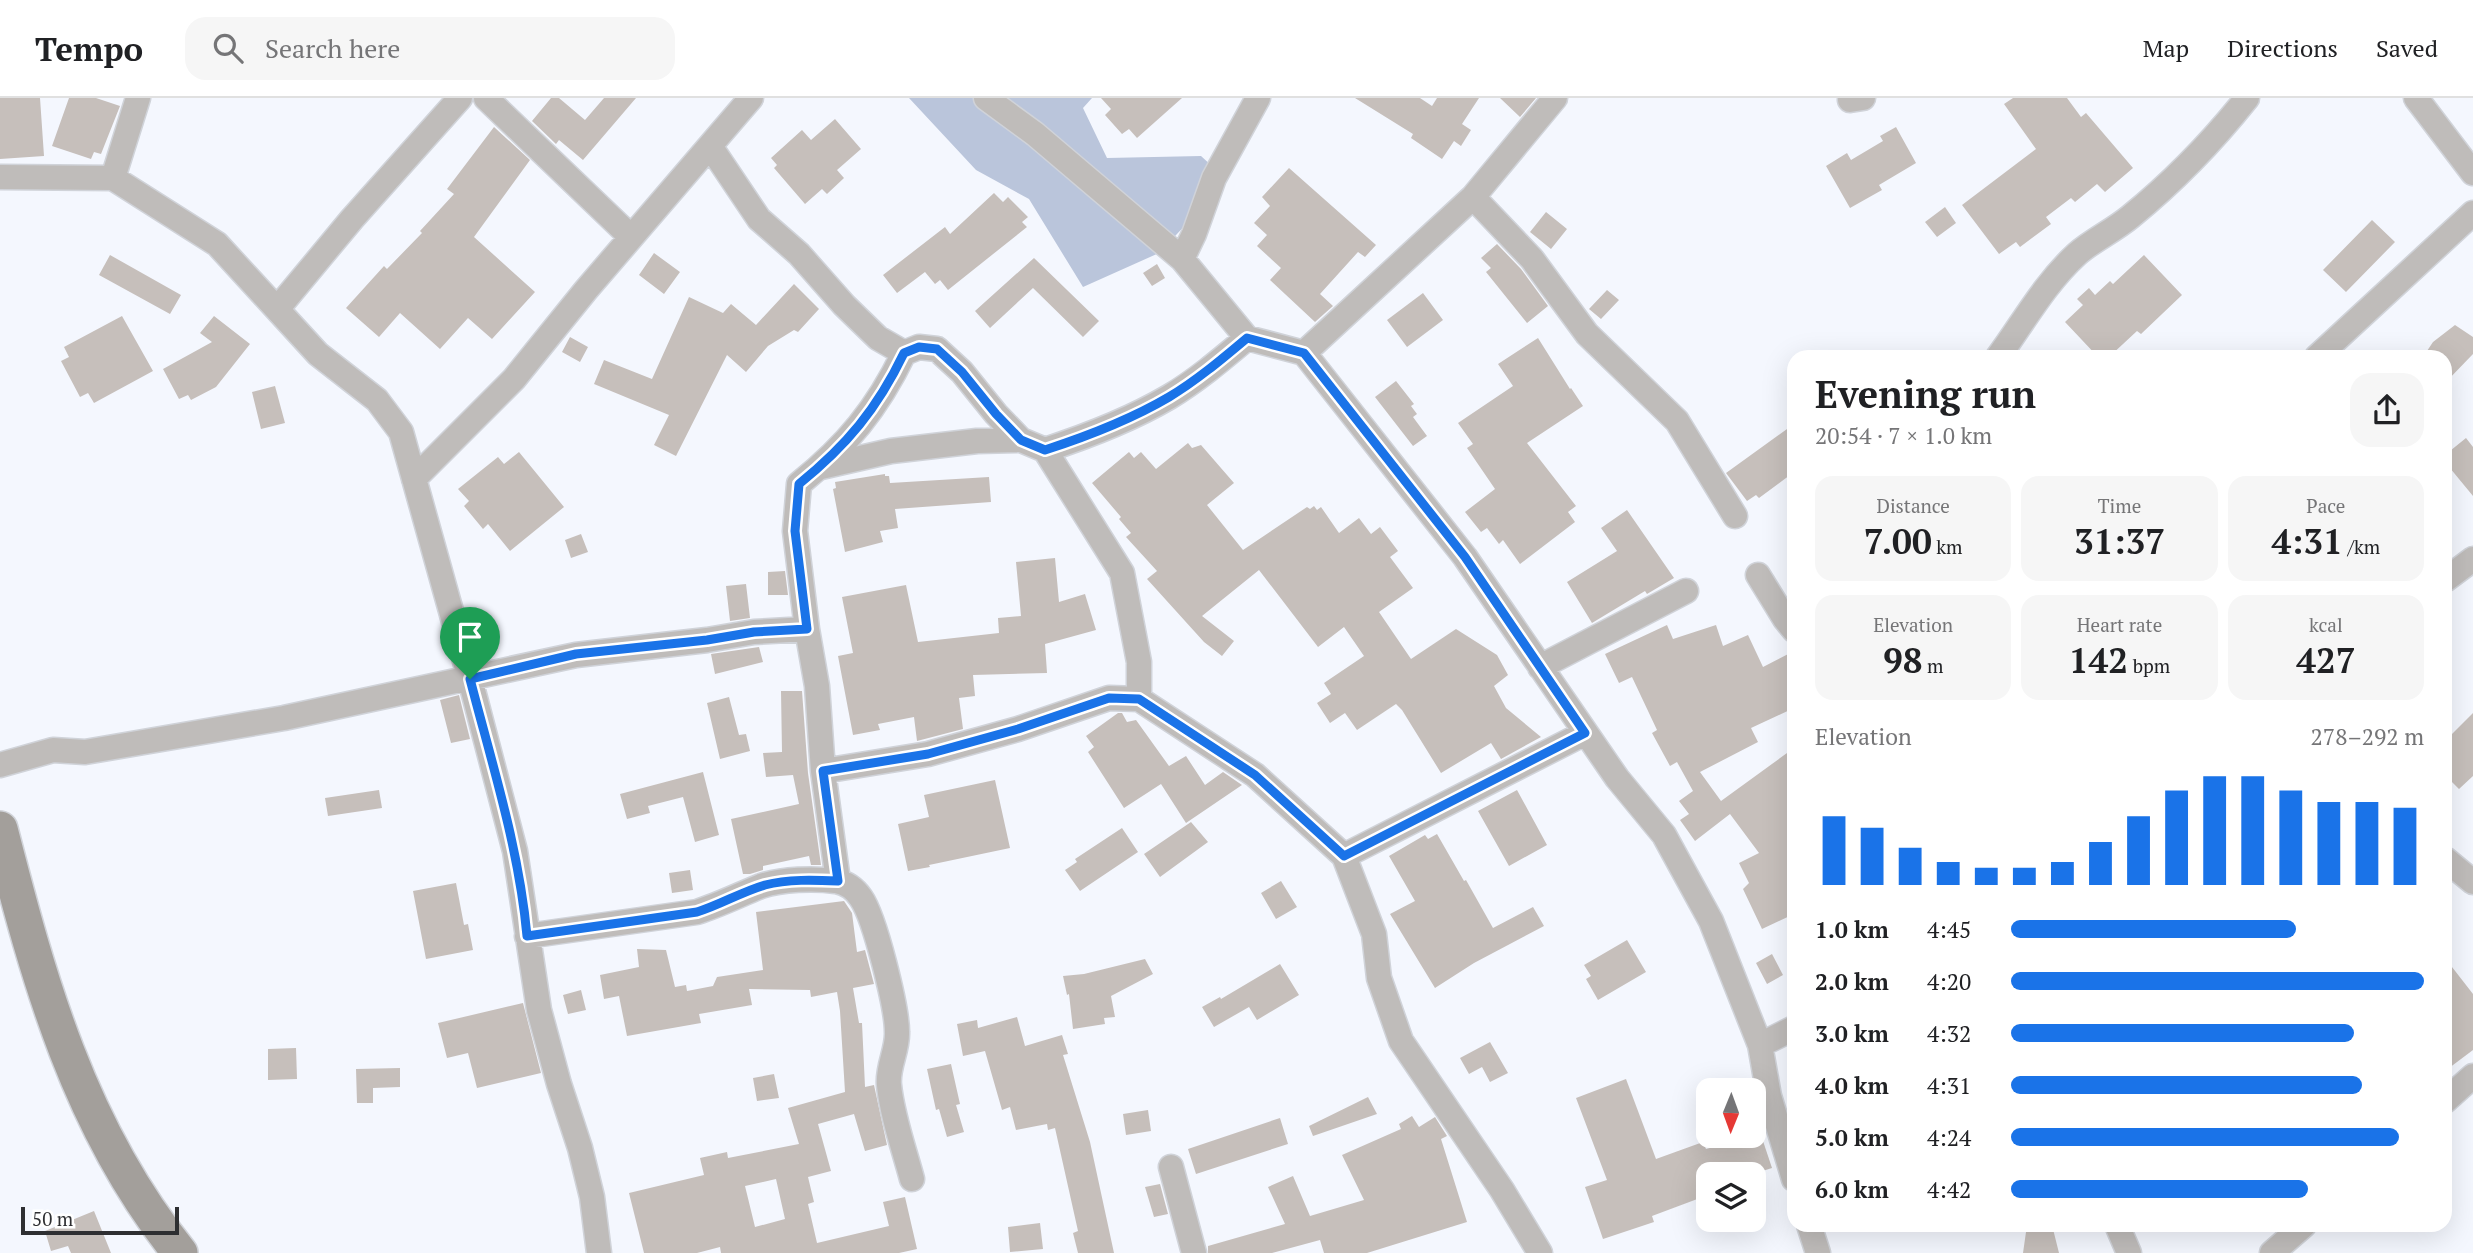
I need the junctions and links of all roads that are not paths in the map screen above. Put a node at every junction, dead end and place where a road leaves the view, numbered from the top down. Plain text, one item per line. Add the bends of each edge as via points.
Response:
1 (138, 98) edge
2 (460, 98) edge
3 (486, 98) edge
4 (751, 98) edge
5 (986, 98) edge
6 (1258, 98) edge
7 (1555, 98) edge
8 (2247, 98) edge
9 (2416, 98) edge
10 (710, 146) junction
11 (2473, 173) edge
12 (0, 177) edge
13 (113, 178) junction
14 (1474, 197) junction
15 (2473, 213) edge
16 (631, 237) junction
17 (1182, 260) junction
18 (278, 308) junction
19 (1247, 338) junction
20 (2003, 350) edge
21 (2325, 350) edge
22 (904, 353) junction
23 (1304, 353) junction
24 (1021, 440) junction
25 (1045, 450) junction
26 (819, 467) junction
27 (414, 479) junction
28 (1735, 516) dead end
29 (2473, 559) edge
30 (1758, 575) dead end
31 (2452, 575) edge
32 (1686, 591) dead end
33 (1787, 619) edge
34 (807, 629) junction
35 (1540, 667) junction
36 (470, 679) junction
37 (1139, 699) junction
38 (1585, 733) junction
39 (0, 765) edge
40 (823, 771) junction
41 (0, 829) edge
42 (1344, 856) junction
43 (2452, 864) edge
44 (2473, 880) edge
45 (838, 881) junction
46 (527, 936) junction
47 (1787, 1032) edge
48 (1760, 1045) junction
49 (2473, 1076) edge
50 (2452, 1095) edge
51 (1787, 1156) edge
52 (1171, 1167) dead end
53 (912, 1179) dead end
54 (1811, 1232) edge
55 (2120, 1232) edge
56 (2296, 1232) edge
57 (180, 1253) edge
58 (599, 1253) edge
59 (1194, 1253) edge
60 (1540, 1253) edge
61 (1818, 1253) edge
62 (2129, 1253) edge
63 (2272, 1253) edge

1 - 13 street
2 - 18 street
3 - 16 street
4 - 10 street
5 - 17 street
6 - 17 street via 1214,178
7 - 14 street
8 - 20 street via 2222,130 2146,204 2077,254
9 - 11 street
10 - 16 street
10 - 22 street via 759,219 799,254 878,338
12 - 13 street
13 - 18 street via 217,244
14 - 23 street
14 - 28 street via 1532,259 1587,334 1677,421
15 - 21 street
16 - 27 street via 514,379
17 - 19 street
18 - 27 street via 318,354 377,400 401,432
19 - 23 street
19 - 25 street via 1171,396
22 - 24 street via 919,347 937,349
22 - 26 street via 858,429
23 - 35 street via 1465,557
24 - 25 street
24 - 26 street via 891,451
25 - 37 street via 1122,573 1139,662
26 - 34 street via 799,484 795,531
27 - 36 street
29 - 31 street
30 - 33 street
32 - 35 street
34 - 36 street via 576,654
34 - 40 street via 817,686
35 - 38 street
36 - 39 street via 284,718 85,752 53,750
36 - 46 street via 515,851
37 - 40 street via 1109,698 928,754
37 - 42 street via 1255,775
38 - 42 street
38 - 48 street via 1664,835 1712,921
40 - 45 street
41 - 57 street via 41,981 82,1092 134,1191
42 - 60 street via 1374,934 1379,978 1401,1041
43 - 44 street
45 - 46 street via 764,885 697,912
45 - 53 street via 852,887 864,901 881,951 897,1030 888,1083
46 - 58 street via 539,1010 592,1197
47 - 48 street
48 - 51 street
49 - 50 street
52 - 59 street
54 - 61 street
55 - 62 street
56 - 63 street

